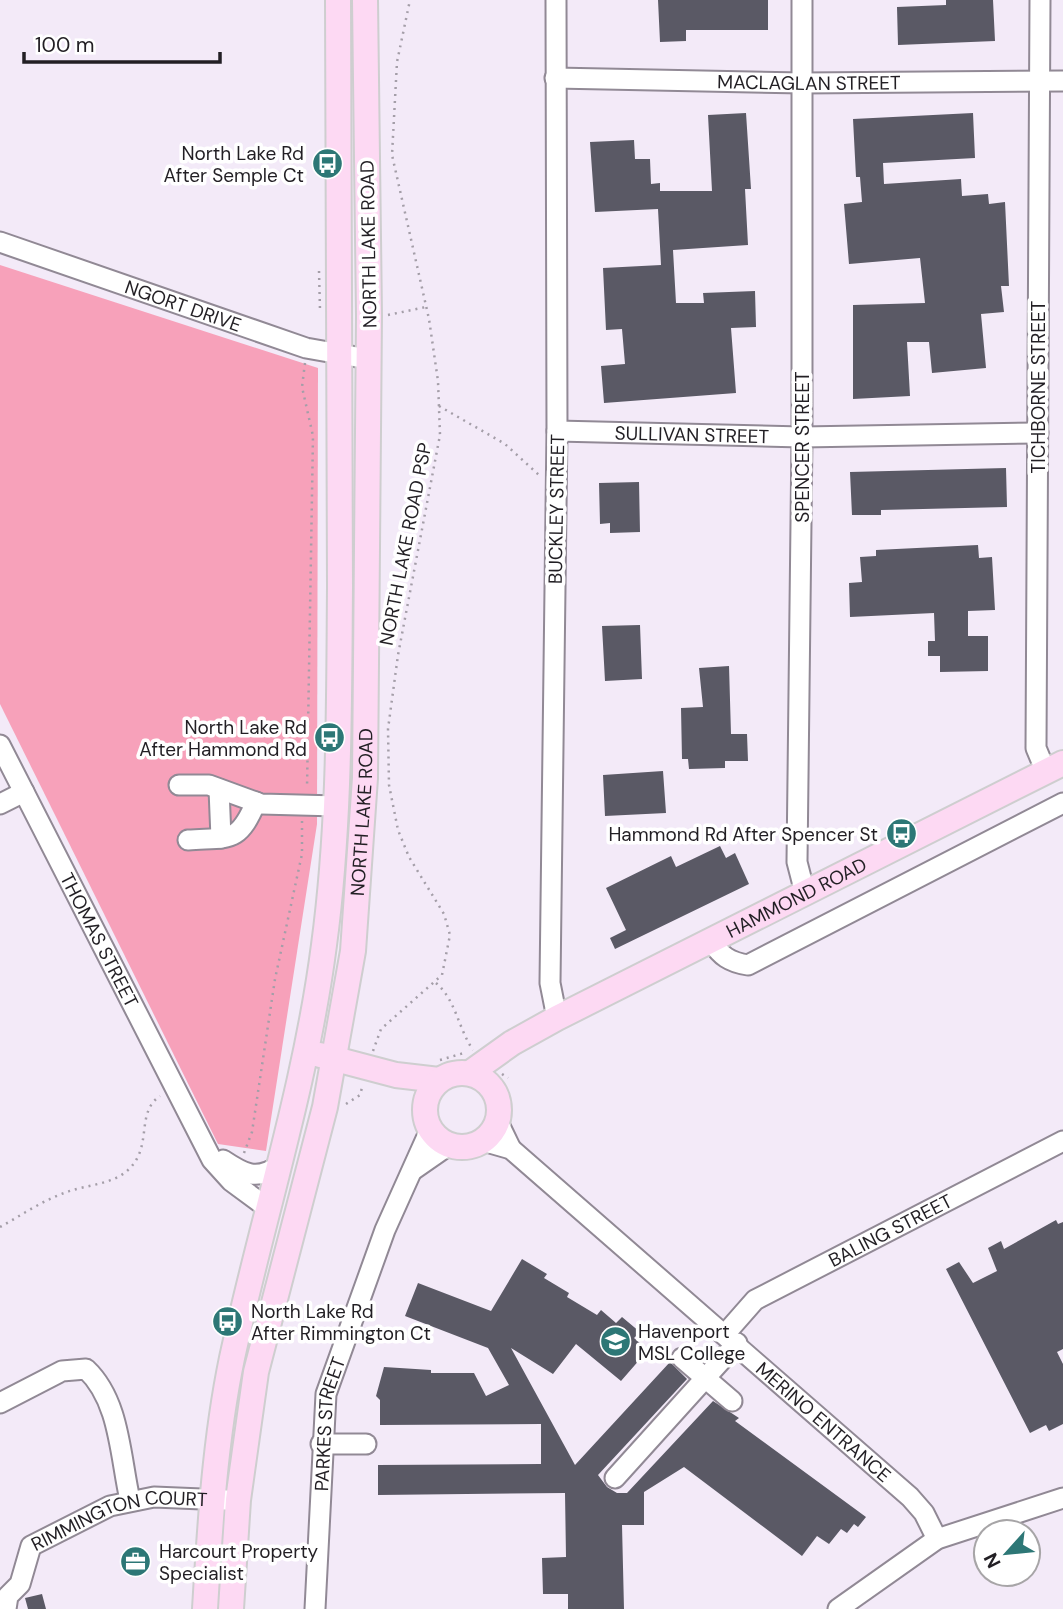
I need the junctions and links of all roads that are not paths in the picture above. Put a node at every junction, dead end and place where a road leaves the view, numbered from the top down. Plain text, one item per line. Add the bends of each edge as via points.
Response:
1 (338, 0) edge
2 (365, 0) edge
3 (556, 0) edge
4 (803, 0) edge
5 (1040, 0) edge
6 (555, 78) junction
7 (1063, 81) edge
8 (1038, 82) junction
9 (803, 83) junction
10 (0, 242) edge
11 (341, 355) junction
12 (369, 359) junction
13 (557, 431) junction
14 (1038, 433) junction
15 (802, 437) junction
16 (0, 745) edge
17 (1055, 767) edge
18 (179, 785) dead end
19 (219, 789) junction
20 (24, 792) junction
21 (256, 802) junction
22 (1063, 803) edge
23 (0, 804) edge
24 (337, 806) junction
25 (221, 838) junction
26 (188, 840) dead end
27 (805, 893) junction
28 (710, 940) junction
29 (556, 1018) junction
30 (303, 1061) junction
31 (333, 1068) junction
32 (492, 1072) junction
33 (439, 1080) junction
34 (498, 1113) junction
35 (427, 1118) junction
36 (202, 1135) junction
37 (483, 1141) junction
38 (1063, 1141) edge
39 (449, 1145) junction
40 (511, 1149) junction
41 (279, 1166) junction
42 (412, 1171) junction
43 (269, 1209) junction
44 (732, 1338) junction
45 (682, 1358) dead end
46 (706, 1379) junction
47 (732, 1401) dead end
48 (0, 1403) edge
49 (321, 1444) junction
50 (366, 1444) dead end
51 (615, 1478) dead end
52 (1063, 1498) edge
53 (212, 1499) junction
54 (130, 1500) junction
55 (237, 1500) junction
56 (937, 1539) junction
57 (6, 1609) edge
58 (205, 1609) edge
59 (232, 1609) edge
60 (315, 1609) edge
61 (838, 1609) edge

1 - 11 main road, NORTH LAKE ROAD
2 - 12 main road, NORTH LAKE ROAD
3 - 6 street, BUCKLEY STREET
4 - 9 street, SPENCER STREET
5 - 8 street, TICHBORNE STREET
6 - 9 street, MACLAGLAN STREET
6 - 13 street, BUCKLEY STREET
7 - 8 street, MACLAGLAN STREET
8 - 9 street, MACLAGLAN STREET
8 - 14 street, TICHBORNE STREET
9 - 15 street, SPENCER STREET
10 - 11 street, NGORT DRIVE via 306,348
11 - 12 street, NGORT DRIVE
11 - 24 main road, NORTH LAKE ROAD
12 - 31 main road, NORTH LAKE ROAD via 363,837 353,951
13 - 15 street, SULLIVAN STREET
13 - 29 street, BUCKLEY STREET via 550,983
14 - 15 street, SULLIVAN STREET
14 - 17 street, TICHBORNE STREET via 1036,748
15 - 27 street, SPENCER STREET via 797,862
16 - 20 street, THOMAS STREET
17 - 27 main road, HAMMOND ROAD
18 - 19 street
19 - 21 street
19 - 25 street
20 - 23 street
20 - 36 street, THOMAS STREET
21 - 24 street
21 - 25 street via 245,827
22 - 28 street via 748,965 720,955
24 - 30 main road, NORTH LAKE ROAD via 324,947
25 - 26 street
27 - 28 main road, HAMMOND ROAD
28 - 29 main road, HAMMOND ROAD
29 - 32 main road, HAMMOND ROAD
30 - 31 main road
30 - 41 main road, NORTH LAKE ROAD
31 - 33 main road
31 - 35 main road via 394,1090
31 - 55 main road, NORTH LAKE ROAD via 256,1372
32 - 33 main road via 454,1073
32 - 34 main road via 489,1085
33 - 35 main road via 432,1087
34 - 37 main road
34 - 40 street, MERINO ENTRANCE
35 - 39 main road
35 - 42 street, PARKES STREET
36 - 41 street, THOMAS STREET via 219,1158 243,1174 267,1174
36 - 43 street, THOMAS STREET via 212,1160 230,1181
37 - 39 main road via 473,1146
37 - 40 street, MERINO ENTRANCE
38 - 44 street, BALING STREET via 755,1300
39 - 42 street
40 - 44 street, MERINO ENTRANCE
41 - 43 main road, NORTH LAKE ROAD
42 - 49 street, PARKES STREET via 385,1230 326,1394
43 - 53 main road, NORTH LAKE ROAD via 232,1358
44 - 46 street, BALING STREET
44 - 56 street, MERINO ENTRANCE via 910,1497
45 - 46 street
46 - 47 street
46 - 51 street, BALING STREET
48 - 54 street via 62,1371 86,1369 102,1384 119,1437
49 - 50 street
49 - 60 street, PARKES STREET
52 - 56 street
53 - 54 street, RIMMINGTON COURT
53 - 55 street, RIMMINGTON COURT
53 - 58 main road, NORTH LAKE ROAD
54 - 57 street, RIMMINGTON COURT via 31,1546 25,1573 8,1596
55 - 59 main road, NORTH LAKE ROAD
56 - 61 street

